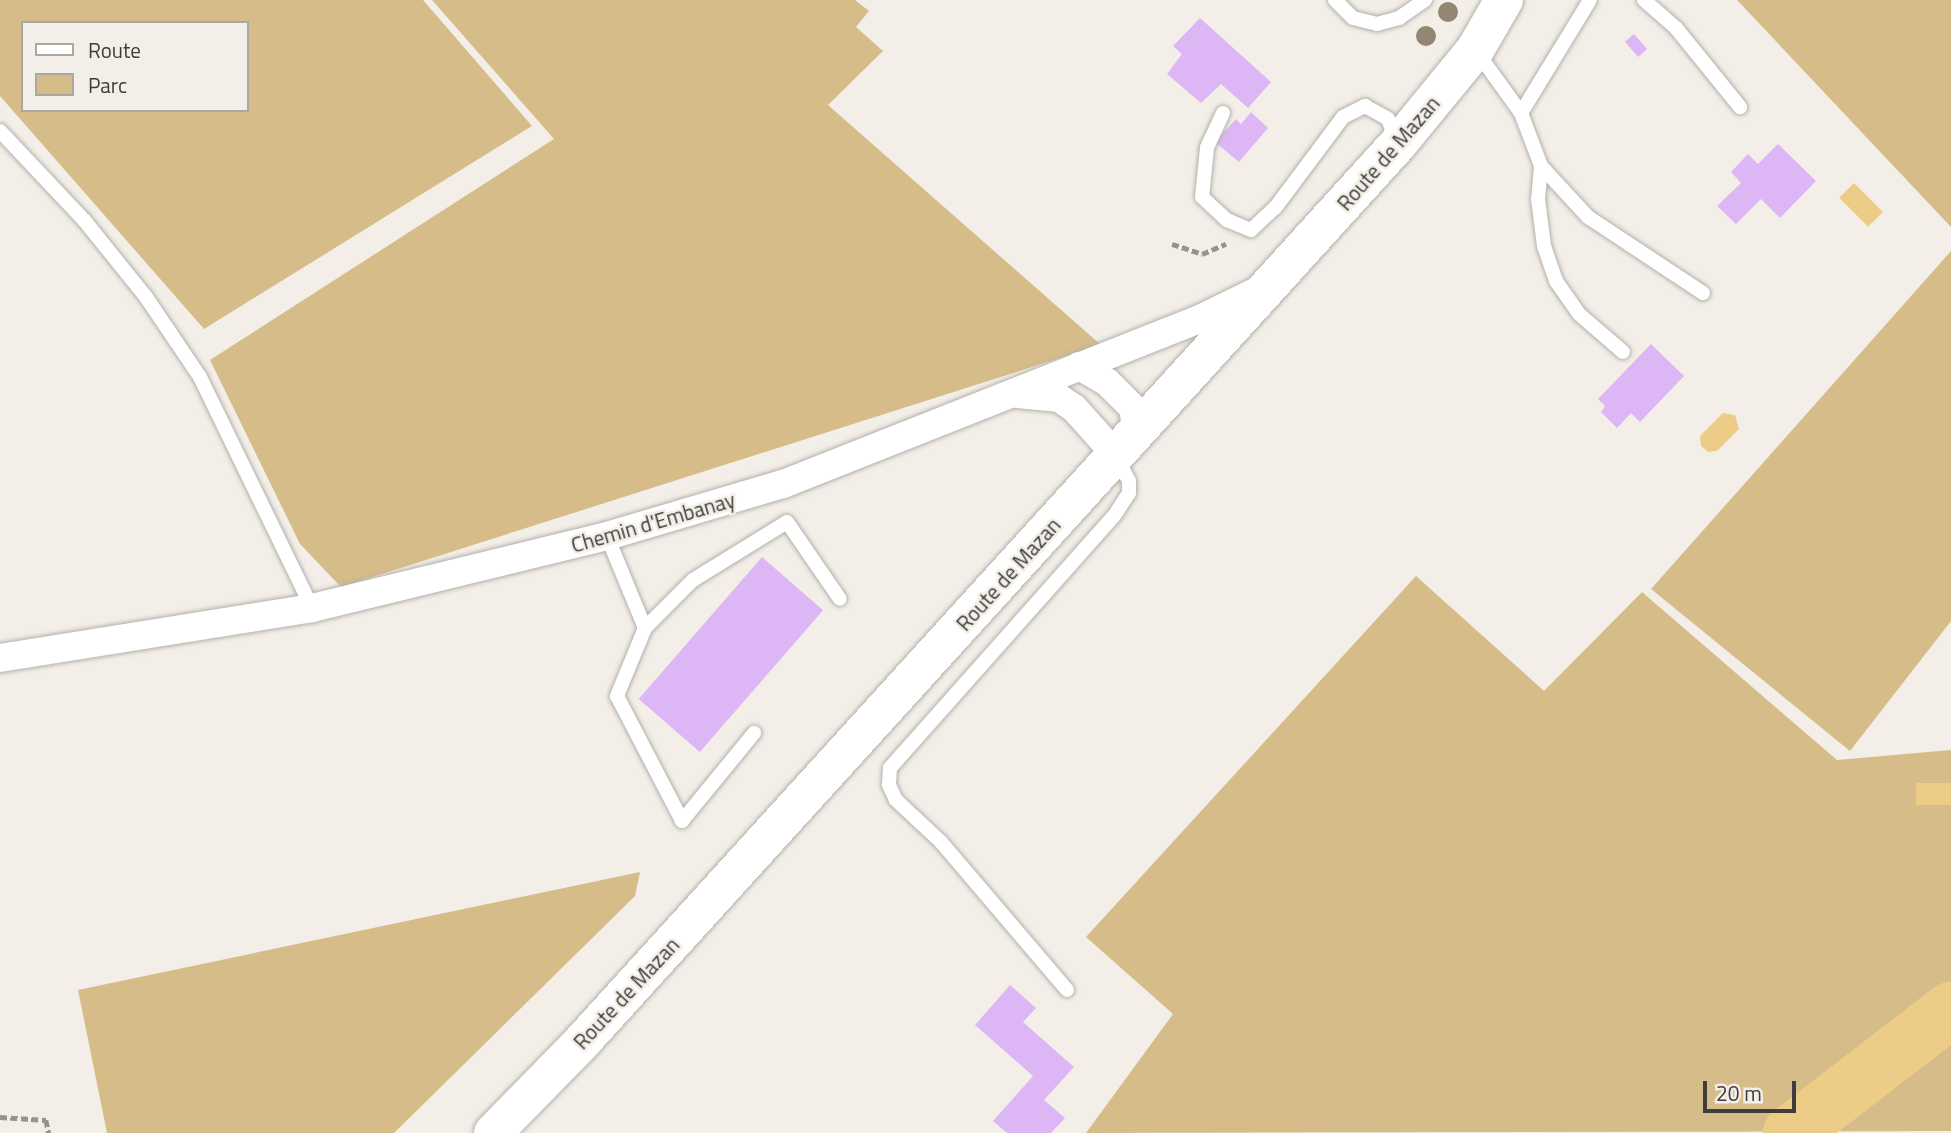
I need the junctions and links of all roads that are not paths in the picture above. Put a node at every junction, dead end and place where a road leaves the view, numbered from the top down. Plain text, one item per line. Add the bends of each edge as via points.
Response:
1 (1335, 0) edge
2 (1425, 0) edge
3 (1504, 0) edge
4 (1591, 0) edge
5 (1644, 0) edge
6 (1475, 50) junction
7 (1740, 107) dead end
8 (1223, 113) dead end
9 (1521, 113) junction
10 (0, 131) edge
11 (1398, 145) junction
12 (1541, 166) junction
13 (1274, 281) junction
14 (1703, 293) dead end
15 (1623, 352) dead end
16 (1079, 366) junction
17 (1015, 394) junction
18 (1126, 444) junction
19 (607, 537) junction
20 (840, 599) dead end
21 (312, 608) junction
22 (645, 628) junction
23 (0, 658) edge
24 (754, 733) dead end
25 (1067, 990) dead end
26 (492, 1133) edge

1 - 2 lane via 1353,18 1377,24 1399,18
3 - 6 main road, Route de Mazan
4 - 9 lane
5 - 7 lane via 1676,28
6 - 9 lane
6 - 11 main road, Route de Mazan
8 - 11 lane via 1207,148 1202,197 1227,220 1251,230 1275,208 1343,117 1365,106 1388,120
9 - 12 lane
10 - 21 lane via 84,220 146,297 200,377
11 - 13 main road, Route de Mazan
12 - 14 lane via 1588,217
12 - 15 lane via 1538,199 1544,246 1556,281 1579,314
13 - 16 street, Chemin d'Embanay via 1204,317
13 - 18 main road, Route de Mazan
16 - 17 street, Chemin d'Embanay
16 - 18 street via 1107,382 1133,408
17 - 18 street via 1059,398
17 - 19 street, Chemin d'Embanay via 783,484
18 - 25 lane via 1129,493 1114,516 890,768 889,785 896,800 941,842
18 - 26 main road, Route de Mazan via 599,1023
19 - 21 street, Chemin d'Embanay
19 - 22 lane
20 - 22 lane via 787,522 693,580
21 - 23 street, Chemin d'Embanay
22 - 24 lane via 617,696 682,821

